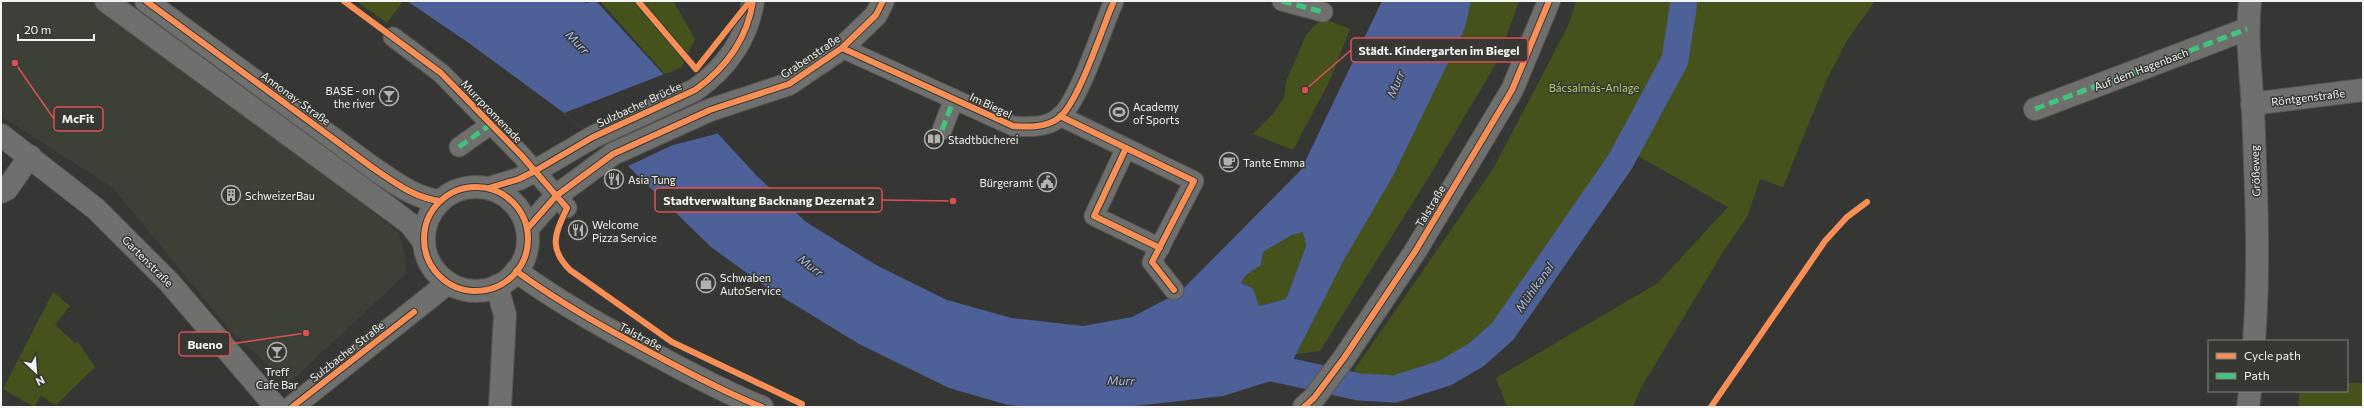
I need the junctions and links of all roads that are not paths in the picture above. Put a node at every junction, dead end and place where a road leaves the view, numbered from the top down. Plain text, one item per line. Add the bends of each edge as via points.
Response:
1 (106, 1) edge
2 (146, 1) edge
3 (753, 1) edge
4 (883, 1) edge
5 (1114, 1) edge
6 (1282, 1) edge
7 (1549, 1) edge
8 (2250, 1) edge
9 (1323, 12) dead end
10 (2247, 29) junction
11 (393, 37) dead end
12 (842, 48) junction
13 (2363, 90) edge
14 (954, 99) junction
15 (2252, 104) junction
16 (2035, 109) dead end
17 (1060, 116) junction
18 (490, 125) junction
19 (942, 130) dead end
20 (1, 135) edge
21 (459, 147) dead end
22 (1126, 148) junction
23 (30, 156) junction
24 (535, 172) junction
25 (489, 188) junction
26 (1, 192) edge
27 (440, 201) junction
28 (562, 202) junction
29 (527, 228) junction
30 (424, 242) junction
31 (1160, 248) junction
32 (516, 271) junction
33 (448, 283) junction
34 (497, 286) junction
35 (1174, 290) dead end
36 (2254, 340) edge
37 (2250, 392) edge
38 (1309, 402) edge
39 (276, 407) edge
40 (292, 407) edge
41 (500, 407) edge
42 (762, 407) edge
43 (2248, 407) edge

1 - 30 street via 393,211 410,224
2 - 27 street, Annonay-Straße via 373,168 408,191 428,200
3 - 24 street, Sulzbacher Brücke via 751,16 733,55 717,74 695,90 593,137
4 - 12 street, Grabenstraße via 876,15
5 - 17 street, Im Biegel via 1073,101
6 - 9 street
7 - 38 street, Talstraße via 1512,90 1416,250 1344,358
8 - 10 street, Größeweg
10 - 15 street, Größeweg
10 - 16 street, Auf dem Hagenbach
11 - 18 street, Murrpromenade via 441,73
12 - 14 street, Im Biegel
12 - 28 street, Grabenstraße via 789,84 710,110 613,154
13 - 15 street, Röntgenstraße
14 - 17 street, Im Biegel via 1013,126 1032,127
14 - 19 street, Im Biegel
15 - 36 street, Größeweg via 2258,243
17 - 22 street
18 - 21 street
18 - 24 street, Murrpromenade
20 - 23 street, Gartenstraße
22 - 31 street via 1094,216
22 - 31 street via 1194,181
23 - 26 street via 7,189
23 - 39 street, Gartenstraße via 96,209 169,282
24 - 25 street
24 - 28 street, Murrpromenade
25 - 27 street via 472,187 460,190
25 - 29 street via 514,202
27 - 30 street via 428,216
28 - 29 street
29 - 32 street via 528,246
30 - 33 street via 430,264
31 - 35 street via 1152,262
32 - 34 street
32 - 42 street, Talstraße via 552,297 626,340
33 - 34 street via 468,290 483,290
33 - 40 street, Sulzbacher Straße
34 - 41 street via 504,315
37 - 43 street

